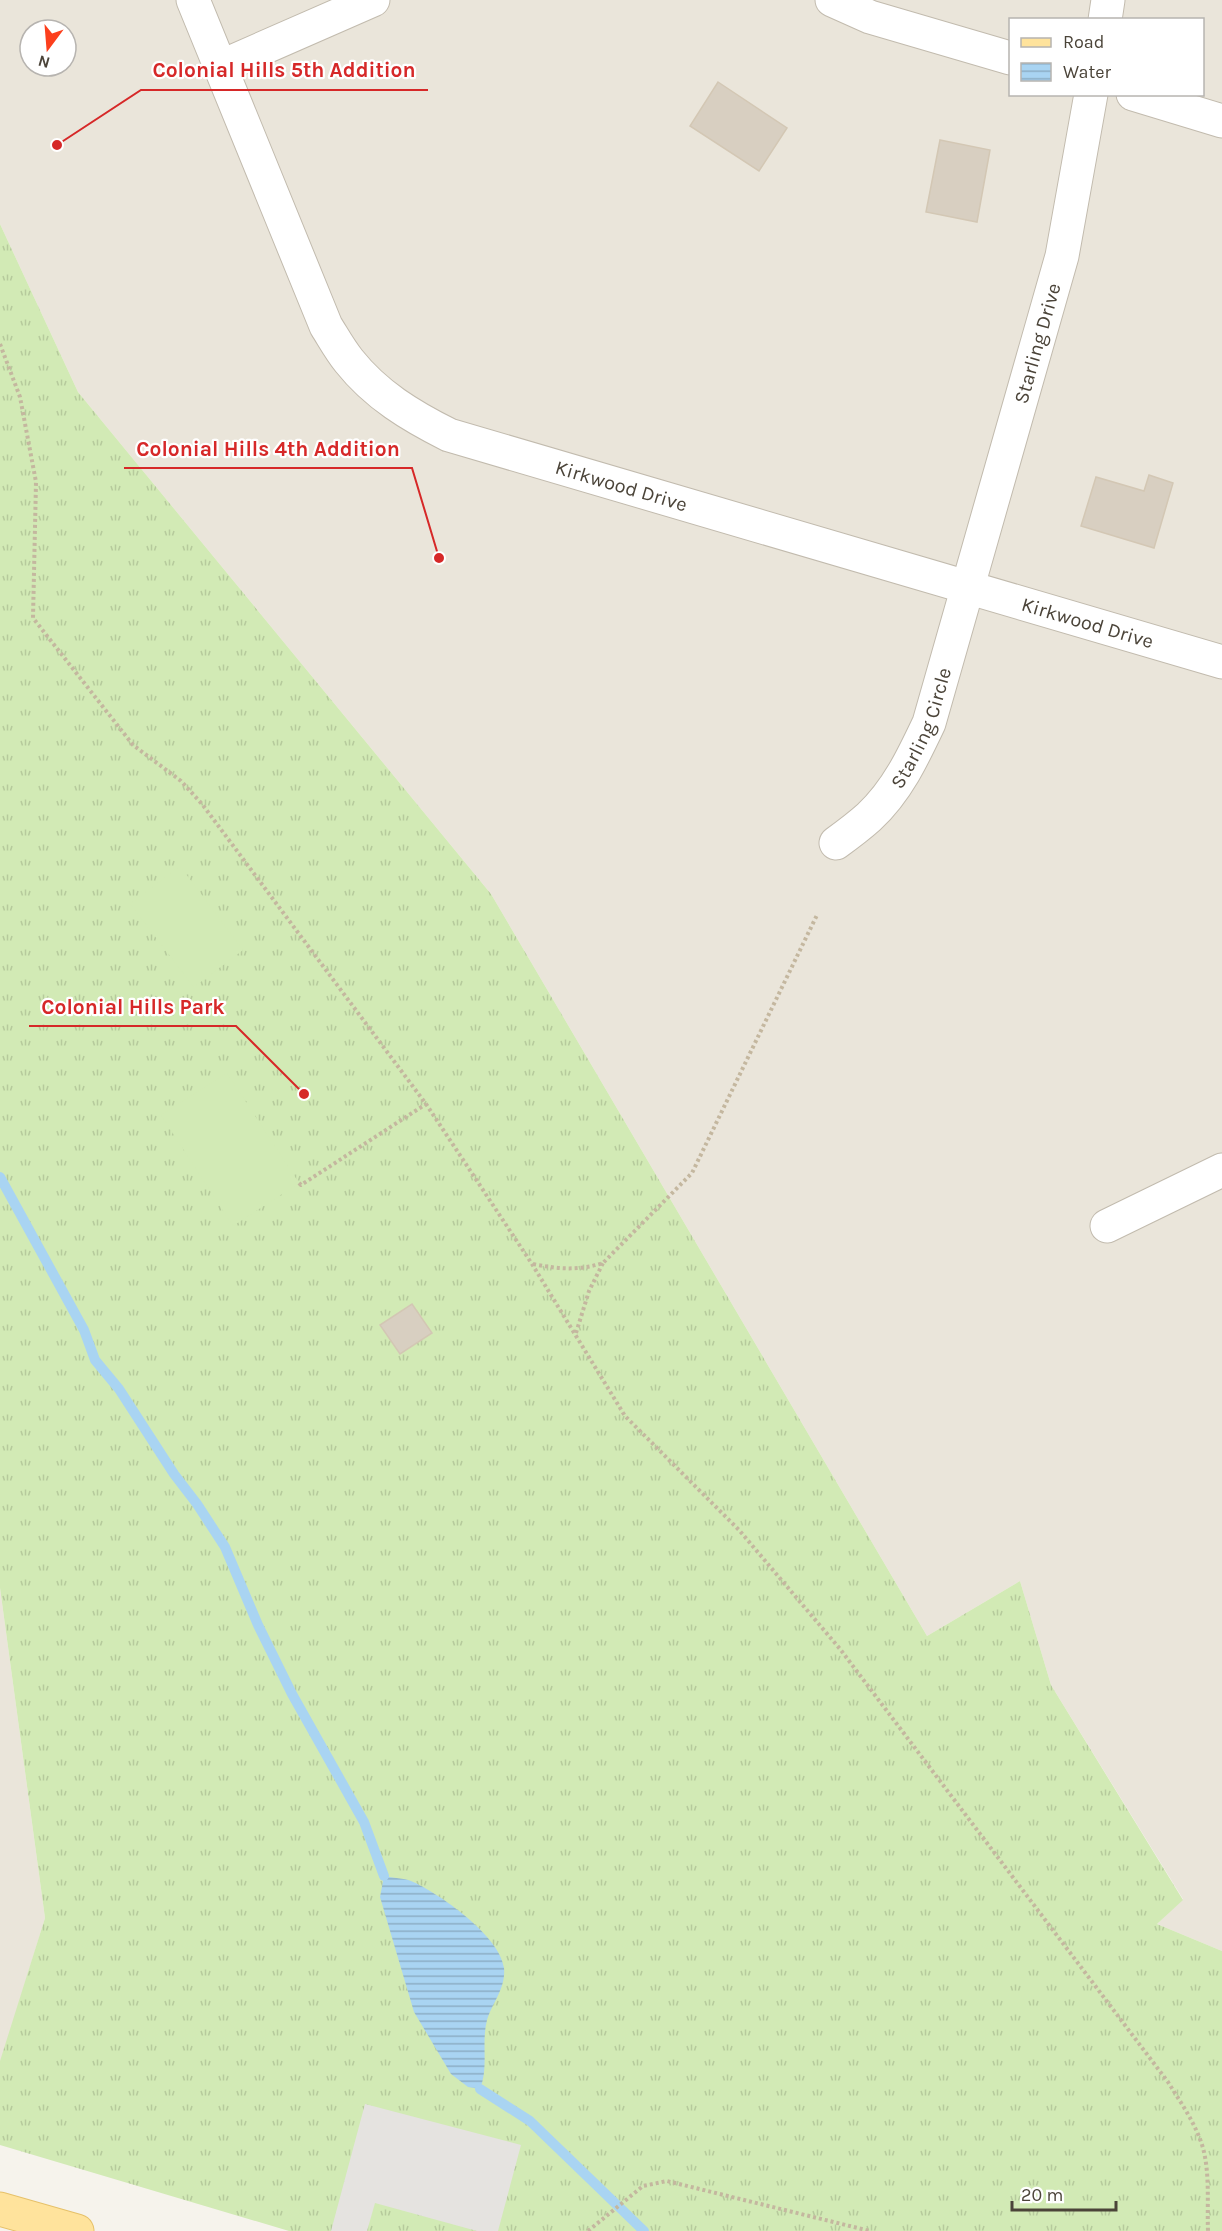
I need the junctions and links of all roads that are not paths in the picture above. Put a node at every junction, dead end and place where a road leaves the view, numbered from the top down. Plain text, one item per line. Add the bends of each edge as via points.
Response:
1 (193, 0) edge
2 (373, 0) edge
3 (832, 0) edge
4 (1108, 0) edge
5 (1105, 18) edge
6 (1009, 57) edge
7 (219, 67) junction
8 (1091, 96) edge
9 (1140, 96) edge
10 (1222, 121) edge
11 (967, 587) junction
12 (1222, 662) edge
13 (836, 843) dead end
14 (1222, 1170) edge
15 (1107, 1226) dead end
16 (0, 2209) edge
17 (77, 2231) edge

1 - 7 street, Kirkwood Drive
2 - 7 street
3 - 6 street via 870,17
4 - 5 street
7 - 11 street, Kirkwood Drive via 326,326 349,361 378,391 412,417 449,435
8 - 11 street, Starling Drive via 1062,256
9 - 10 street
11 - 12 street, Kirkwood Drive
11 - 13 street, Starling Circle via 929,723 909,765 870,817
14 - 15 street
16 - 17 main road

